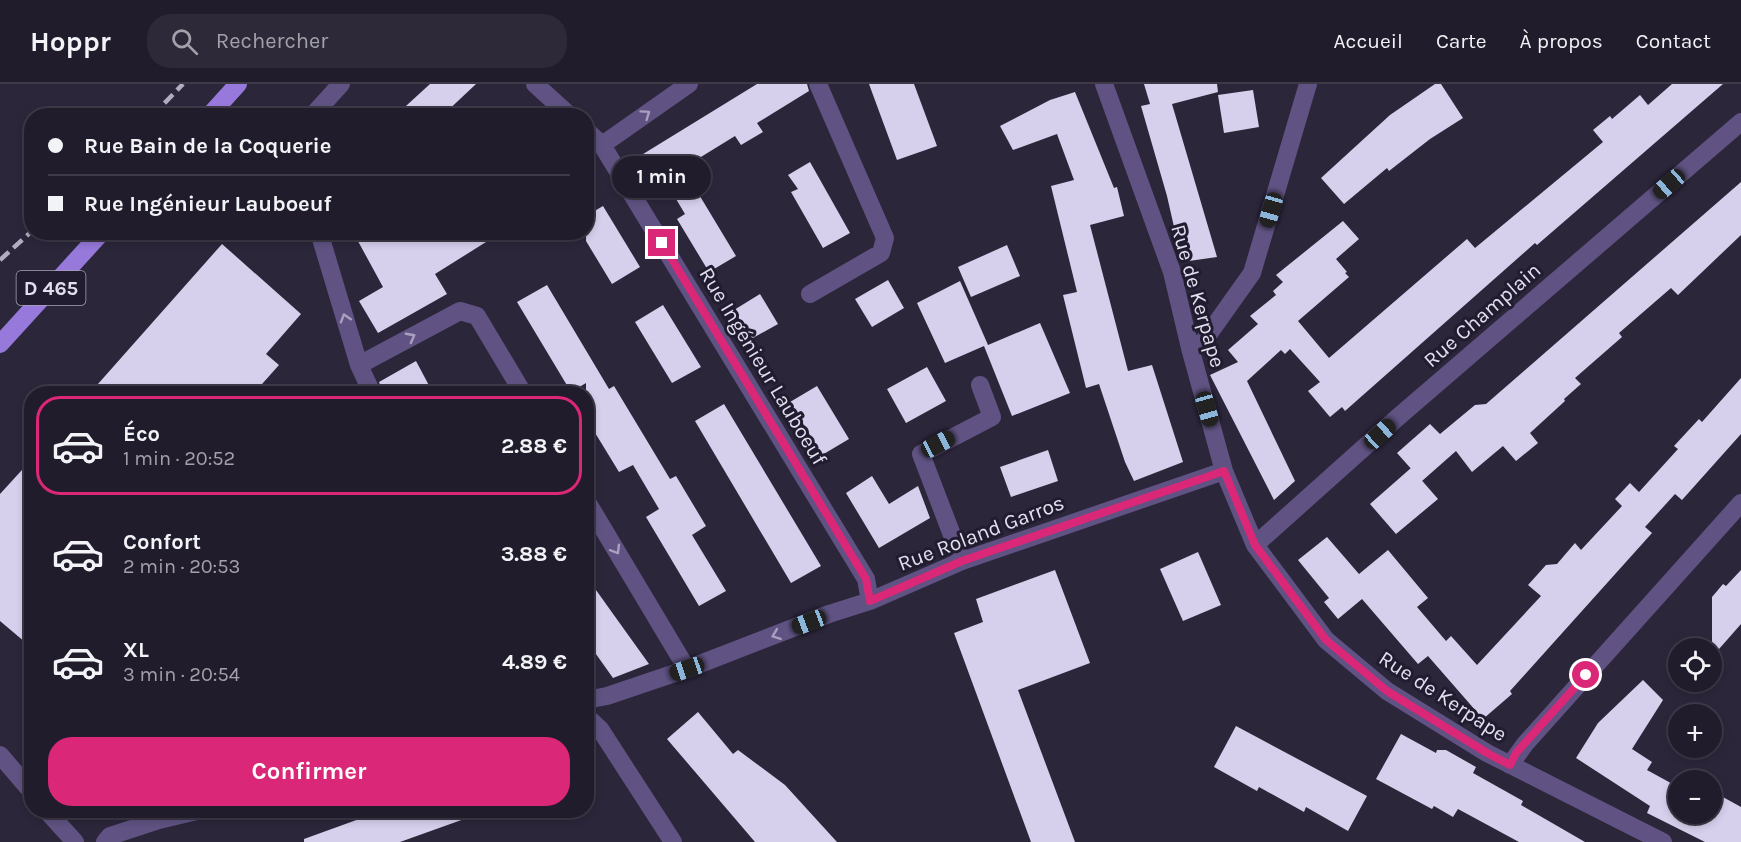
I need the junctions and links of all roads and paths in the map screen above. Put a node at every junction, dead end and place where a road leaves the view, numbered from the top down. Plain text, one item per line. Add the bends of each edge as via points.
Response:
1 (238, 84) edge
2 (342, 84) edge
3 (535, 84) edge
4 (689, 84) edge
5 (818, 84) edge
6 (1104, 84) edge
7 (1308, 84) edge
8 (216, 108) edge
9 (320, 108) edge
10 (561, 108) edge
11 (1741, 122) edge
12 (594, 138) edge
13 (602, 145) junction
14 (95, 240) edge
15 (321, 240) edge
16 (810, 294) dead end
17 (0, 344) edge
18 (1190, 348) junction
19 (359, 365) junction
20 (980, 385) dead end
21 (369, 386) edge
22 (519, 386) edge
23 (1224, 471) junction
24 (1741, 503) edge
25 (594, 513) edge
26 (1255, 545) junction
27 (962, 561) junction
28 (870, 601) junction
29 (687, 669) junction
30 (594, 698) edge
31 (594, 723) edge
32 (0, 754) edge
33 (1510, 765) junction
34 (24, 782) edge
35 (53, 818) edge
36 (167, 818) edge
37 (75, 842) edge
38 (105, 842) edge
39 (673, 842) edge
40 (1663, 842) edge

1 - 8 main road
2 - 9 street
3 - 10 street
13 -> 4 street
5 - 16 street via 885,238 881,253
6 - 18 street, Rue de Kerpape via 1172,272
7 - 18 street via 1252,273 1203,342
11 - 26 street, Rue Champlain
12 - 13 street, Rue Ingénieur Lauboeuf
13 - 28 street, Rue Ingénieur Lauboeuf via 866,579
14 - 17 main road, D 465
19 -> 15 street
18 - 23 street, Rue de Kerpape
19 - 21 street
19 -> 22 street via 460,311 477,316
20 - 27 street via 992,417 921,454
23 - 26 street, Rue de Kerpape
23 - 27 street, Rue Roland Garros
24 - 33 street
25 -> 29 street
26 - 33 street, Rue de Kerpape via 1326,640 1387,691
27 - 28 street, Rue Roland Garros
28 -> 29 street, Rue Roland Garros
29 - 30 street, Rue Roland Garros
31 - 39 street
32 - 34 street
33 - 40 street, Rue de Kerpape
35 - 37 street
36 - 38 street via 110,836

